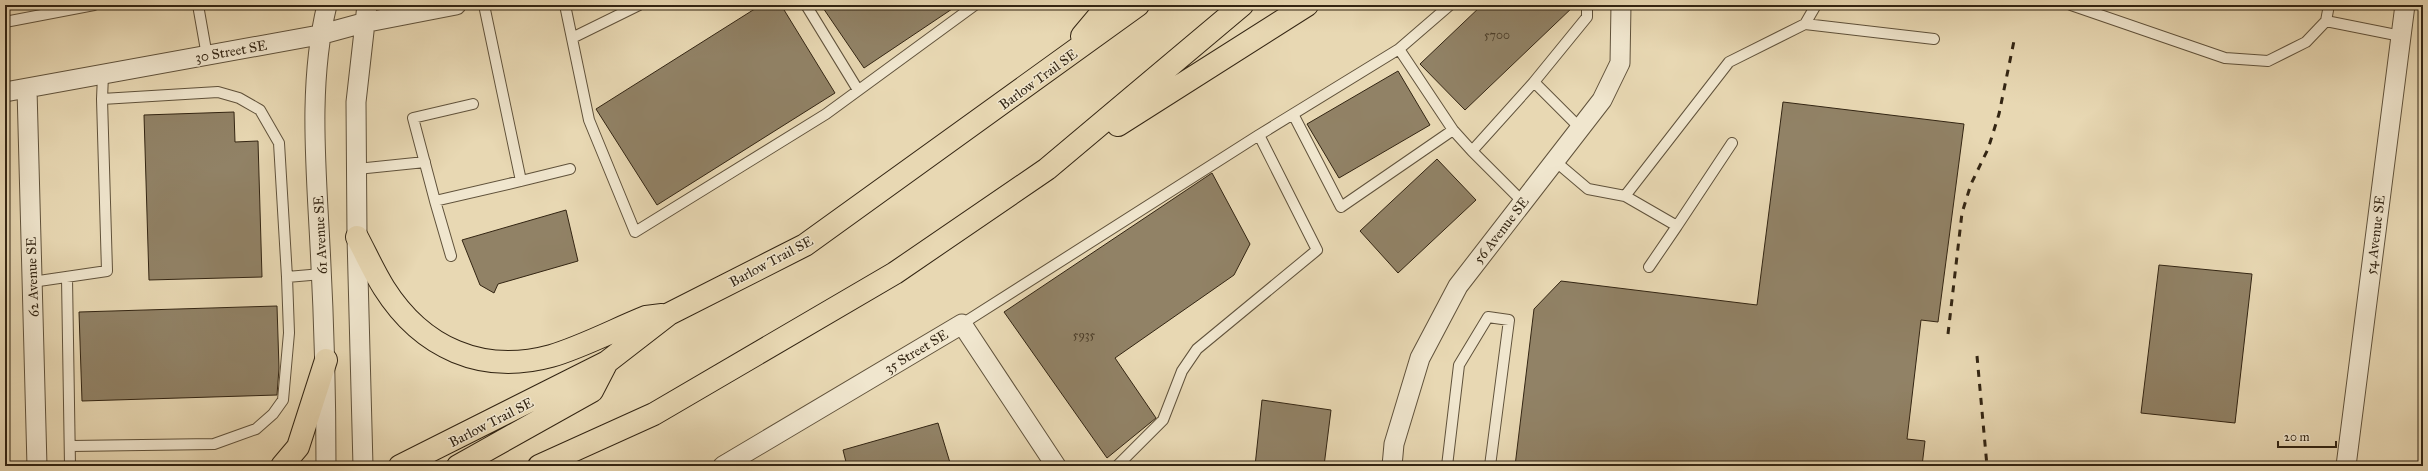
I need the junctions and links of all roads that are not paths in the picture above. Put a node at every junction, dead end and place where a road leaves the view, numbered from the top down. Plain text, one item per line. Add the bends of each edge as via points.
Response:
1 (94, 5) edge
2 (198, 5) edge
3 (326, 5) edge
4 (367, 5) edge
5 (456, 5) edge
6 (484, 5) edge
7 (565, 5) edge
8 (639, 5) edge
9 (806, 5) edge
10 (975, 5) edge
11 (1108, 5) edge
12 (1138, 5) edge
13 (1242, 5) edge
14 (1306, 5) edge
15 (1450, 5) edge
16 (1587, 5) edge
17 (1621, 5) edge
18 (1816, 5) edge
19 (2071, 5) edge
20 (2329, 5) edge
21 (2405, 5) edge
22 (2326, 21) junction
23 (5, 22) edge
24 (364, 23) junction
25 (1805, 24) junction
26 (320, 35) junction
27 (2401, 36) junction
28 (572, 38) junction
29 (1934, 39) dead end
30 (1399, 49) junction
31 (206, 56) junction
32 (1057, 65) junction
33 (103, 75) junction
34 (1534, 82) junction
35 (26, 89) junction
36 (858, 90) junction
37 (5, 92) edge
38 (102, 99) junction
39 (473, 104) dead end
40 (1293, 114) junction
41 (1580, 128) junction
42 (1453, 130) junction
43 (1259, 135) junction
44 (1732, 142) dead end
45 (1472, 150) junction
46 (1555, 161) junction
47 (425, 162) junction
48 (570, 169) dead end
49 (1047, 169) junction
50 (357, 170) junction
51 (521, 181) junction
52 (1625, 196) junction
53 (435, 201) junction
54 (1523, 202) junction
55 (1677, 226) junction
56 (357, 237) junction
57 (451, 256) dead end
58 (1649, 267) dead end
59 (322, 274) junction
60 (287, 277) junction
61 (67, 278) junction
62 (32, 282) junction
63 (669, 314) junction
64 (962, 324) junction
65 (326, 360) junction
66 (607, 362) junction
67 (654, 414) junction
68 (71, 446) junction
69 (38, 466) edge
70 (70, 466) edge
71 (282, 466) edge
72 (326, 466) edge
73 (363, 466) edge
74 (400, 466) edge
75 (458, 466) edge
76 (539, 466) edge
77 (576, 466) edge
78 (723, 466) edge
79 (1056, 466) edge
80 (1117, 466) edge
81 (1392, 466) edge
82 (1447, 466) edge
83 (1490, 466) edge
84 (2346, 466) edge

1 - 23 lane
2 - 31 lane
3 - 26 street, 61 Avenue SE
4 - 24 street
5 - 24 street, 30 Street SE
6 - 51 lane
7 - 28 lane
8 - 28 lane
9 - 36 lane
10 - 36 lane
11 - 32 main road
12 - 32 main road, Barlow Trail SE
13 - 49 main road
14 - 49 main road
15 - 30 lane
16 - 34 lane via 1587,17
17 - 41 street, 56 Avenue SE via 1620,63 1602,100
18 - 25 lane
19 - 22 lane via 2225,58 2268,61 2306,42
20 - 22 lane
21 - 27 street, 54 Avenue SE
22 - 27 lane
24 - 26 street, 30 Street SE
24 - 50 street via 356,102
25 - 29 lane
25 - 52 lane via 1729,62
26 - 31 street, 30 Street SE
26 - 59 street, 61 Avenue SE via 315,97
27 - 84 street, 54 Avenue SE
28 - 36 lane via 589,120 635,232 826,114
30 - 40 lane
30 - 42 lane
31 - 33 street, 30 Street SE
32 - 63 main road, Barlow Trail SE via 805,245
33 - 35 street, 30 Street SE
33 - 38 lane
34 - 41 lane
34 - 45 lane
35 - 37 street, 30 Street SE
35 - 62 street, 62 Avenue SE
38 - 60 lane via 218,92 239,98 260,110 279,143
38 - 61 lane via 107,271
39 - 47 lane via 413,118
40 - 42 lane via 1341,207
40 - 43 lane
41 - 46 street, 56 Avenue SE
42 - 45 lane
43 - 64 lane
43 - 80 lane via 1317,250 1197,349 1182,371 1163,420
44 - 55 lane
45 - 54 lane
46 - 52 lane via 1588,188
46 - 54 street, 56 Avenue SE
47 - 50 lane
47 - 53 lane
48 - 51 lane
49 - 67 main road via 895,273
50 - 56 street
51 - 53 lane
52 - 55 lane
53 - 57 lane
54 - 81 street, 56 Avenue SE via 1458,286 1420,358 1394,444
55 - 58 lane
56 - 63 main road via 384,288 408,319 435,341 470,358 515,363 551,356 646,317
56 - 73 street
59 - 60 lane
59 - 65 street, 61 Avenue SE
60 - 68 lane via 289,334 283,400 273,414 256,429 214,444
61 - 62 lane
61 - 68 lane
62 - 69 street, 62 Avenue SE
63 - 66 main road, Barlow Trail SE
64 - 78 street, 35 Street SE
64 - 79 street, 35 Street SE
65 - 71 main road via 298,448
65 - 72 street, 61 Avenue SE
66 - 74 main road, Barlow Trail SE
66 - 75 main road via 592,391
67 - 76 main road
67 - 77 main road
68 - 70 lane
82 - 83 lane via 1459,365 1488,317 1509,320

